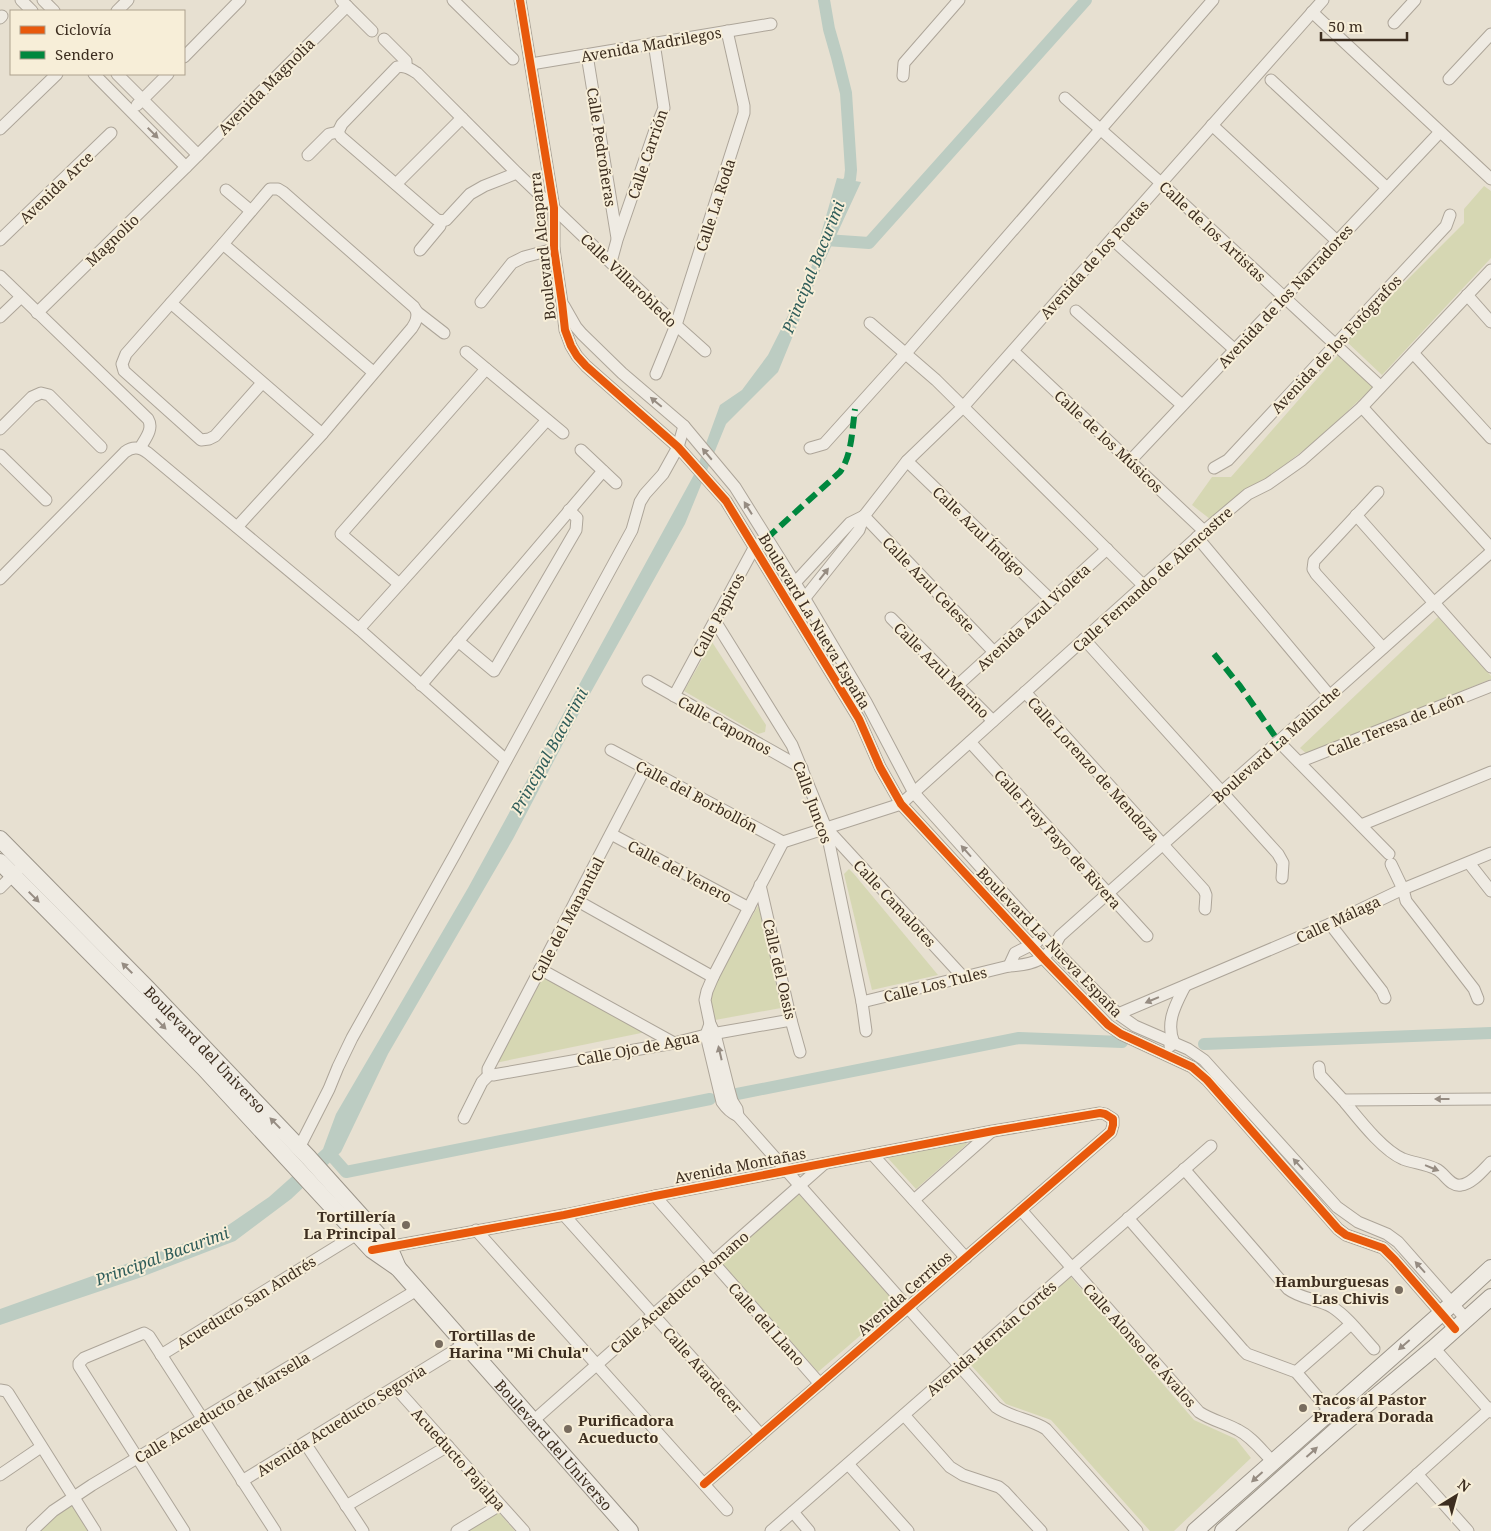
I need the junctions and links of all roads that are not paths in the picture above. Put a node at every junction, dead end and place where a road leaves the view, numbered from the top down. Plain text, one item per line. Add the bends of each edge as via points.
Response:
1 (21, 0) edge
2 (43, 0) edge
3 (128, 0) edge
4 (240, 0) edge
5 (453, 0) edge
6 (469, 0) edge
7 (520, 0) edge
8 (959, 0) edge
9 (1213, 0) edge
10 (1323, 0) edge
11 (1415, 0) edge
12 (344, 3) edge
13 (31, 10) edge
14 (53, 10) edge
15 (118, 10) edge
16 (1312, 12) junction
17 (471, 18) junction
18 (1394, 23) dead end
19 (771, 24) dead end
20 (372, 31) dead end
21 (727, 31) junction
22 (1491, 34) edge
23 (384, 39) dead end
24 (654, 43) junction
25 (587, 55) junction
26 (185, 56) edge
27 (513, 59) dead end
28 (531, 64) junction
29 (406, 67) junction
30 (56, 75) edge
31 (95, 75) edge
32 (118, 75) edge
33 (167, 75) edge
34 (903, 76) dead end
35 (1449, 79) dead end
36 (1271, 80) dead end
37 (1065, 98) dead end
38 (142, 100) junction
39 (131, 111) junction
40 (462, 118) junction
41 (1212, 125) junction
42 (1102, 129) junction
43 (0, 130) edge
44 (338, 132) junction
45 (1440, 132) junction
46 (111, 133) dead end
47 (198, 155) junction
48 (308, 155) dead end
49 (186, 166) junction
50 (517, 173) junction
51 (1491, 179) edge
52 (1161, 183) junction
53 (396, 184) junction
54 (1387, 188) junction
55 (226, 190) dead end
56 (554, 208) junction
57 (251, 211) junction
58 (1450, 215) dead end
59 (441, 220) junction
60 (1112, 239) junction
61 (0, 240) edge
62 (617, 240) junction
63 (1337, 241) junction
64 (223, 244) junction
65 (554, 249) junction
66 (420, 250) dead end
67 (611, 262) junction
68 (1491, 270) edge
69 (0, 276) edge
70 (1467, 295) junction
71 (21, 297) junction
72 (1284, 297) junction
73 (481, 302) dead end
74 (171, 303) junction
75 (562, 303) junction
76 (1076, 310) dead end
77 (37, 312) junction
78 (417, 312) junction
79 (0, 317) edge
80 (1491, 322) edge
81 (870, 323) dead end
82 (676, 325) junction
83 (444, 333) dead end
84 (1336, 345) junction
85 (1235, 350) junction
86 (705, 351) dead end
87 (1013, 351) junction
88 (466, 352) dead end
89 (906, 353) junction
90 (1413, 353) junction
91 (486, 369) junction
92 (373, 372) junction
93 (656, 374) dead end
94 (262, 383) junction
95 (1380, 386) junction
96 (1182, 406) junction
97 (963, 407) junction
98 (1362, 407) junction
99 (547, 420) junction
100 (684, 426) junction
101 (0, 429) edge
102 (563, 433) dead end
103 (322, 434) junction
104 (1491, 438) edge
105 (101, 447) dead end
106 (140, 448) junction
107 (810, 448) dead end
108 (581, 450) dead end
109 (681, 450) junction
110 (0, 455) edge
111 (1130, 460) junction
112 (907, 461) junction
113 (1214, 468) dead end
114 (603, 471) junction
115 (722, 472) joint
116 (616, 483) dead end
117 (716, 488) joint
118 (1378, 492) dead end
119 (46, 500) dead end
120 (569, 510) junction
121 (1356, 515) junction
122 (864, 516) junction
123 (237, 528) junction
124 (1201, 534) junction
125 (767, 538) junction
126 (754, 548) junction
127 (1491, 548) edge
128 (1107, 549) junction
129 (1491, 552) edge
130 (0, 579) edge
131 (794, 583) junction
132 (399, 584) junction
133 (1144, 586) junction
134 (784, 596) junction
135 (805, 599) junction
136 (1051, 600) junction
137 (1434, 603) junction
138 (794, 612) junction
139 (891, 618) dead end
140 (715, 621) junction
141 (359, 629) junction
142 (1084, 639) junction
143 (458, 641) junction
144 (1384, 648) junction
145 (994, 652) junction
146 (1491, 667) edge
147 (648, 681) dead end
148 (421, 685) junction
149 (958, 685) junction
150 (1491, 686) edge
151 (1025, 692) junction
152 (674, 696) junction
153 (1330, 696) junction
154 (993, 721) junction
155 (970, 742) junction
156 (1279, 742) junction
157 (611, 750) dead end
158 (506, 760) junction
159 (1299, 762) junction
160 (645, 768) junction
161 (802, 768) junction
162 (1491, 772) edge
163 (914, 792) junction
164 (1222, 793) junction
165 (901, 804) junction
166 (1361, 825) junction
167 (826, 828) junction
168 (611, 834) junction
169 (0, 839) edge
170 (783, 842) junction
171 (1163, 846) junction
172 (1491, 853) edge
173 (0, 862) edge
174 (1469, 863) junction
175 (19, 869) junction
176 (1282, 878) dead end
177 (760, 885) junction
178 (0, 888) edge
179 (1403, 889) junction
180 (1491, 891) edge
181 (1108, 894) junction
182 (576, 900) junction
183 (749, 908) junction
184 (1205, 910) dead end
185 (1330, 924) junction
186 (1060, 936) junction
187 (1147, 936) dead end
188 (1045, 938) junction
189 (1031, 944) junction
190 (1054, 949) junction
191 (1043, 958) junction
192 (1009, 966) junction
193 (540, 969) junction
194 (713, 977) junction
195 (964, 978) junction
196 (1185, 986) junction
197 (1385, 998) dead end
198 (1478, 999) dead end
199 (862, 1002) junction
200 (1118, 1014) junction
201 (791, 1020) junction
202 (710, 1031) junction
203 (866, 1031) dead end
204 (674, 1043) junction
205 (1174, 1043) junction
206 (800, 1052) dead end
207 (1164, 1053) junction
208 (1319, 1067) dead end
209 (489, 1071) junction
210 (1491, 1099) edge
211 (1343, 1100) junction
212 (464, 1118) dead end
213 (1112, 1120) joint
214 (993, 1131) junction
215 (1211, 1146) dead end
216 (872, 1154) junction
217 (302, 1159) junction
218 (1491, 1162) edge
219 (825, 1163) junction
220 (1184, 1169) junction
221 (786, 1171) junction
222 (800, 1185) junction
223 (331, 1194) junction
224 (655, 1196) junction
225 (914, 1200) junction
226 (1021, 1210) junction
227 (564, 1215) junction
228 (1128, 1218) junction
229 (476, 1230) junction
230 (357, 1234) junction
231 (389, 1247) junction
232 (372, 1250) junction
233 (966, 1258) junction
234 (713, 1262) junction
235 (398, 1268) junction
236 (1071, 1268) junction
237 (1491, 1268) edge
238 (417, 1290) junction
239 (1491, 1297) edge
240 (908, 1308) junction
241 (1447, 1308) junction
242 (654, 1315) junction
243 (1351, 1324) junction
244 (1461, 1324) junction
245 (465, 1344) junction
246 (1434, 1348) junction
247 (1374, 1349) dead end
248 (161, 1355) junction
249 (597, 1364) junction
250 (959, 1366) junction
251 (1296, 1372) junction
252 (820, 1384) junction
253 (395, 1387) junction
254 (4, 1392) edge
255 (1490, 1410) edge
256 (1330, 1411) junction
257 (904, 1415) junction
258 (203, 1419) junction
259 (533, 1421) junction
260 (1342, 1425) junction
261 (761, 1435) junction
262 (305, 1443) junction
263 (448, 1446) junction
264 (41, 1447) junction
265 (138, 1458) junction
266 (1273, 1462) junction
267 (848, 1464) junction
268 (1417, 1474) junction
269 (0, 1475) edge
270 (242, 1481) junction
271 (704, 1484) junction
272 (74, 1497) junction
273 (500, 1505) junction
274 (346, 1506) junction
275 (727, 1510) dead end
276 (793, 1512) junction
277 (1203, 1529) edge
278 (32, 1531) edge
279 (95, 1531) edge
280 (184, 1531) edge
281 (274, 1531) edge
282 (363, 1531) edge
283 (457, 1531) edge
284 (524, 1531) edge
285 (630, 1531) edge
286 (771, 1531) edge
287 (810, 1531) edge
288 (908, 1531) edge
289 (1041, 1531) edge
290 (1137, 1531) edge
291 (1223, 1531) edge
292 (1354, 1531) edge
293 (1468, 1531) edge

1 - 13 street
2 - 14 street
3 - 15 street
4 - 26 street
5 - 17 street
6 - 17 street
7 - 28 street, Boulevard Alcaparra
8 - 34 street via 904,63
9 - 42 street
10 - 16 street, Avenida de los Poetas
11 - 18 street
12 - 20 street
12 - 47 street, Avenida Magnolia
16 - 41 street, Avenida de los Poetas
16 - 45 street
17 - 27 street
19 - 21 street, Avenida Madrilegos
21 - 24 street, Avenida Madrilegos
21 - 82 street, Calle La Roda via 744,113
22 - 35 street
23 - 29 street, Calle Villarobledo via 406,61
24 - 25 street, Avenida Madrilegos
24 - 62 street, Calle Carrión via 664,108
25 - 28 street, Avenida Madrilegos
25 - 62 street, Calle Pedroñeras
28 - 56 street, Boulevard Alcaparra
29 - 40 street, Calle Villarobledo via 417,73
29 - 44 street via 397,67
30 - 43 street
31 - 39 street
32 - 38 street
33 - 38 street
36 - 54 street
37 - 42 street, Calle de los Artistas
38 - 39 street
38 - 47 street
39 -> 49 street
40 - 50 street, Calle Villarobledo
40 - 53 street
41 - 52 street, Avenida de los Poetas
41 - 63 street
42 - 52 street, Calle de los Artistas
42 - 89 street
44 - 48 street via 329,134
44 - 53 street
45 - 51 street
45 - 54 street, Avenida de los Narradores
46 - 61 street, Avenida Arce
47 - 49 street, Avenida Magnolia
49 - 77 street, Magnolio
50 - 56 street, Calle Villarobledo
50 - 59 street via 470,194 446,220
52 - 60 street, Avenida de los Poetas
52 - 72 street, Calle de los Artistas
53 - 59 street
54 - 63 street, Avenida de los Narradores
55 - 57 street
56 - 65 street, Boulevard Alcaparra
56 - 67 street, Calle Villarobledo
57 - 64 street
57 - 78 street via 268,190 278,189
58 - 84 street, Avenida de los Fotógrafos via 1446,226
59 - 66 street via 440,226
60 - 85 street
60 - 87 street, Avenida de los Poetas
62 - 67 street, Calle Carrión
63 - 72 street, Avenida de los Narradores
64 - 74 street
64 - 92 street
65 - 73 street via 512,263
65 - 75 street, Boulevard Alcaparra
67 - 82 street, Calle Villarobledo
68 - 70 street, Calle Fernando de Alencastre
69 - 71 street
70 - 80 street
70 - 90 street, Calle Fernando de Alencastre
71 - 77 street
71 - 79 street
72 - 84 street, Calle de los Artistas
72 - 85 street, Avenida de los Narradores
74 - 94 street
74 - 94 street via 126,354 122,368 200,440 214,436
100 -> 75 street, Boulevard Alcaparra via 582,334
75 - 109 street, Boulevard Alcaparra via 565,330 577,356
76 - 96 street
77 - 106 street via 148,419 150,428
78 - 83 street
78 - 92 street via 416,323
81 - 89 street
82 - 86 street, Calle Villarobledo
82 - 93 street, Calle La Roda
84 - 95 street, Calle de los Artistas
84 - 113 street, Avenida de los Fotógrafos via 1228,460
85 - 96 street, Avenida de los Narradores
87 - 97 street, Avenida de los Poetas
87 - 111 street, Calle de los Músicos
88 - 91 street
89 - 97 street
89 - 107 street via 824,444
90 - 95 street, Calle Fernando de Alencastre
90 - 104 street
91 - 99 street
91 - 132 street via 341,534
92 - 103 street
94 - 103 street
95 - 98 street, Calle Fernando de Alencastre
96 - 111 street, Avenida de los Narradores
97 - 112 street, Avenida de los Poetas
97 - 128 street
98 - 124 street, Calle Fernando de Alencastre via 1295,465 1248,494
98 - 127 street
99 - 102 street
99 - 132 street
100 - 109 street
115 -> 100 street, Boulevard Alcaparra
101 - 105 street via 32,397 44,393
103 - 123 street
106 - 123 street
106 - 130 street via 125,452
108 - 114 street
109 - 117 street, Boulevard Alcaparra
109 - 158 street via 640,502 632,530
110 - 119 street
111 - 124 street, Calle de los Músicos
112 - 122 street, Avenida de los Poetas
112 - 136 street, Calle Azul Índigo
114 - 116 street
114 - 120 street
125 -> 115 street, Boulevard La Nueva España
117 - 126 street, Boulevard La Nueva España
118 - 121 street
120 - 143 street
120 - 143 street via 577,518 576,530 494,671
121 - 137 street
121 - 144 street via 1313,565 1316,574
122 - 131 street, Avenida de los Poetas via 850,523
135 -> 122 street, Avenida de los Poetas via 859,530
122 - 145 street, Calle Azul Celeste
123 - 141 street
124 - 133 street, Calle Fernando de Alencastre
124 - 153 street, Calle de los Músicos
125 - 126 street, Calle Papiros
125 - 131 street, Boulevard La Nueva España
126 - 134 street, Boulevard La Nueva España
126 - 140 street, Calle Papiros
128 - 133 street
128 - 136 street, Avenida Azul Violeta
129 - 137 street, Boulevard La Malinche
131 - 134 street, Avenida de los Poetas
131 - 135 street, Boulevard La Nueva España
132 - 141 street
133 - 142 street, Calle Fernando de Alencastre
134 - 138 street, Boulevard La Nueva España
135 - 138 street, Avenida de los Poetas
135 - 163 street, Boulevard La Nueva España
136 - 145 street, Avenida Azul Violeta
137 - 144 street, Boulevard La Malinche
137 - 146 street
138 - 165 street, Boulevard La Nueva España via 859,719
139 - 149 street, Calle Azul Marino
140 - 152 street, Calle Papiros
140 - 161 street, Calle Juncos via 792,745
141 - 148 street
142 - 151 street, Calle Fernando de Alencastre
142 - 164 street
143 - 148 street
144 - 153 street, Boulevard La Malinche
145 - 149 street, Avenida Azul Violeta
147 - 152 street, Calle Capomos
148 - 158 street
149 - 154 street, Calle Azul Marino
150 - 159 street, Calle Teresa de León
151 - 154 street, Calle Fernando de Alencastre
151 - 171 street, Calle Lorenzo de Mendoza
152 - 161 street, Calle Capomos
153 - 156 street, Boulevard La Malinche
154 - 155 street, Calle Fernando de Alencastre
155 - 163 street, Calle Fernando de Alencastre
155 - 181 street, Calle Fray Payo de Rivera
156 - 159 street
156 - 164 street, Boulevard La Malinche
157 - 160 street, Calle del Borbollón
158 - 217 street via 352,1038
159 - 166 street
160 - 168 street, Calle del Manantial
160 - 170 street, Calle del Borbollón
161 - 167 street, Calle Juncos
162 - 166 street
163 - 165 street, Calle Fernando de Alencastre
188 -> 163 street, Boulevard La Nueva España
164 - 171 street, Boulevard La Malinche
164 - 176 street via 1278,854
165 - 167 street, Calle Fernando de Alencastre
165 - 189 street, Boulevard La Nueva España
166 - 179 street via 1390,859
167 - 170 street, Calle Fernando de Alencastre
167 - 195 street, Calle Camalotes
167 - 199 street, Calle Juncos
168 - 182 street, Calle del Manantial
168 - 183 street, Calle del Venero
169 - 175 street, Boulevard del Universo
170 - 177 street
171 - 181 street, Boulevard La Malinche
171 - 184 street, Calle Lorenzo de Mendoza via 1204,890
172 - 174 street, Calle Málaga
173 - 175 street, Boulevard del Universo
174 - 179 street, Calle Málaga
174 - 180 street
175 - 178 street
175 - 217 street, Boulevard del Universo via 147,988
177 - 183 street
177 - 201 street, Calle del Oasis
179 - 185 street, Calle Málaga
179 - 198 street via 1406,901 1474,989
181 - 186 street, Boulevard La Malinche
181 - 187 street, Calle Fray Payo de Rivera
182 - 193 street, Calle del Manantial
182 - 194 street
183 - 194 street
185 - 196 street, Calle Málaga
185 - 197 street
186 - 188 street
186 - 190 street, Boulevard La Malinche
188 - 189 street
188 - 190 street, Boulevard La Nueva España
189 - 191 street, Boulevard La Nueva España
189 - 192 street via 1015,953
190 - 191 street, Calle Los Tules
190 - 200 street, Boulevard La Nueva España
191 - 192 street, Calle Los Tules via 1025,966
191 - 207 street, Boulevard La Nueva España via 1108,1025
192 - 195 street, Calle Los Tules
193 - 204 street
193 - 209 street, Calle del Manantial
194 - 202 street via 705,1000
195 - 199 street, Calle Los Tules
196 -> 200 street, Calle Málaga
196 - 205 street via 1171,1018
199 - 203 street, Calle Juncos
200 - 205 street, Boulevard La Nueva España via 1134,1026
201 - 202 street, Calle Ojo de Agua
201 - 206 street, Calle del Oasis
202 - 204 street, Calle Ojo de Agua
202 - 221 street via 738,1116
204 - 209 street, Calle Ojo de Agua via 493,1075
205 - 207 street
241 -> 205 street, Boulevard La Nueva España via 1398,1242 1358,1222 1337,1206 1204,1060
207 - 241 street, Boulevard La Nueva España via 1192,1067 1207,1080 1338,1229 1383,1248
208 - 211 street via 1320,1074
209 - 212 street, Calle del Manantial
210 -> 211 street
211 -> 218 street via 1387,1150 1402,1159 1438,1169 1452,1183 1468,1183
213 - 214 street, Avenida Montañas via 1100,1114
213 - 226 street, Avenida Cerritos via 1111,1132
214 - 216 street, Avenida Montañas
214 - 225 street
215 - 220 street, Avenida Hernán Cortés
216 - 219 street, Avenida Montañas
216 - 225 street
217 - 223 street, Boulevard del Universo
219 - 221 street, Avenida Montañas
219 - 222 street, Calle Acueducto Romano
220 - 228 street, Avenida Hernán Cortés
220 - 243 street via 1288,1289 1330,1306
221 - 222 street
221 - 224 street, Avenida Montañas
222 - 234 street, Calle Acueducto Romano
222 - 240 street
223 - 230 street, Boulevard del Universo
223 - 231 street, Boulevard del Universo
224 - 227 street, Avenida Montañas
224 - 234 street, Calle del Llano
225 - 233 street
226 - 233 street, Avenida Cerritos
226 - 236 street, Calle Alonso de Ávalos
227 - 229 street, Avenida Montañas
227 - 242 street, Calle Atardecer
228 - 236 street, Avenida Hernán Cortés
228 - 251 street via 1247,1354
229 - 231 street, Avenida Montañas
229 - 249 street
230 - 232 street, Boulevard del Universo
230 - 248 street, Acueducto San Andrés
231 - 232 street, Avenida Montañas
231 - 235 street, Boulevard del Universo
232 - 235 street, Boulevard del Universo
233 - 240 street, Avenida Cerritos
234 - 242 street, Calle Acueducto Romano
234 - 252 street, Calle del Llano
235 - 238 street, Boulevard del Universo
236 - 250 street, Avenida Hernán Cortés
236 - 266 street, Calle Alonso de Ávalos via 1199,1412 1240,1431
237 - 241 street
238 - 245 street, Boulevard del Universo
238 - 258 street, Calle Acueducto de Marsella
239 - 244 street
240 - 250 street
240 - 252 street, Avenida Cerritos
241 - 244 street, Boulevard La Nueva España
241 -> 256 street
242 - 249 street, Calle Acueducto Romano
242 - 261 street, Calle Atardecer
243 - 247 street
243 - 251 street
244 - 246 street
245 - 253 street, Avenida Acueducto Segovia
245 - 259 street, Boulevard del Universo
246 - 255 street
246 - 260 street
248 - 258 street
248 - 265 street via 144,1333 79,1363
249 - 259 street, Calle Acueducto Romano
249 - 271 street
250 - 257 street, Avenida Hernán Cortés
250 - 290 street via 996,1407 1046,1429
251 - 256 street
252 - 261 street, Avenida Cerritos
253 - 262 street, Avenida Acueducto Segovia
253 - 263 street, Acueducto Pajalpa
254 - 264 street
255 - 268 street
256 - 260 street
256 - 266 street
257 - 267 street, Avenida Hernán Cortés
257 - 289 street via 950,1467 999,1487
258 - 265 street, Calle Acueducto de Marsella
258 - 270 street
259 - 285 street, Boulevard del Universo
291 -> 260 street
261 - 271 street, Avenida Cerritos
262 - 270 street, Avenida Acueducto Segovia
262 - 274 street
263 - 273 street, Acueducto Pajalpa
263 - 274 street
264 - 269 street
264 - 272 street
265 - 272 street, Calle Acueducto de Marsella
265 - 280 street
266 -> 277 street
267 - 276 street, Avenida Hernán Cortés
267 - 288 street
268 - 292 street
268 - 293 street
270 - 281 street
271 - 275 street
272 - 278 street, Calle Acueducto de Marsella
272 - 279 street
273 - 283 street
273 - 284 street, Acueducto Pajalpa
274 - 282 street
276 - 286 street, Avenida Hernán Cortés
276 - 287 street

